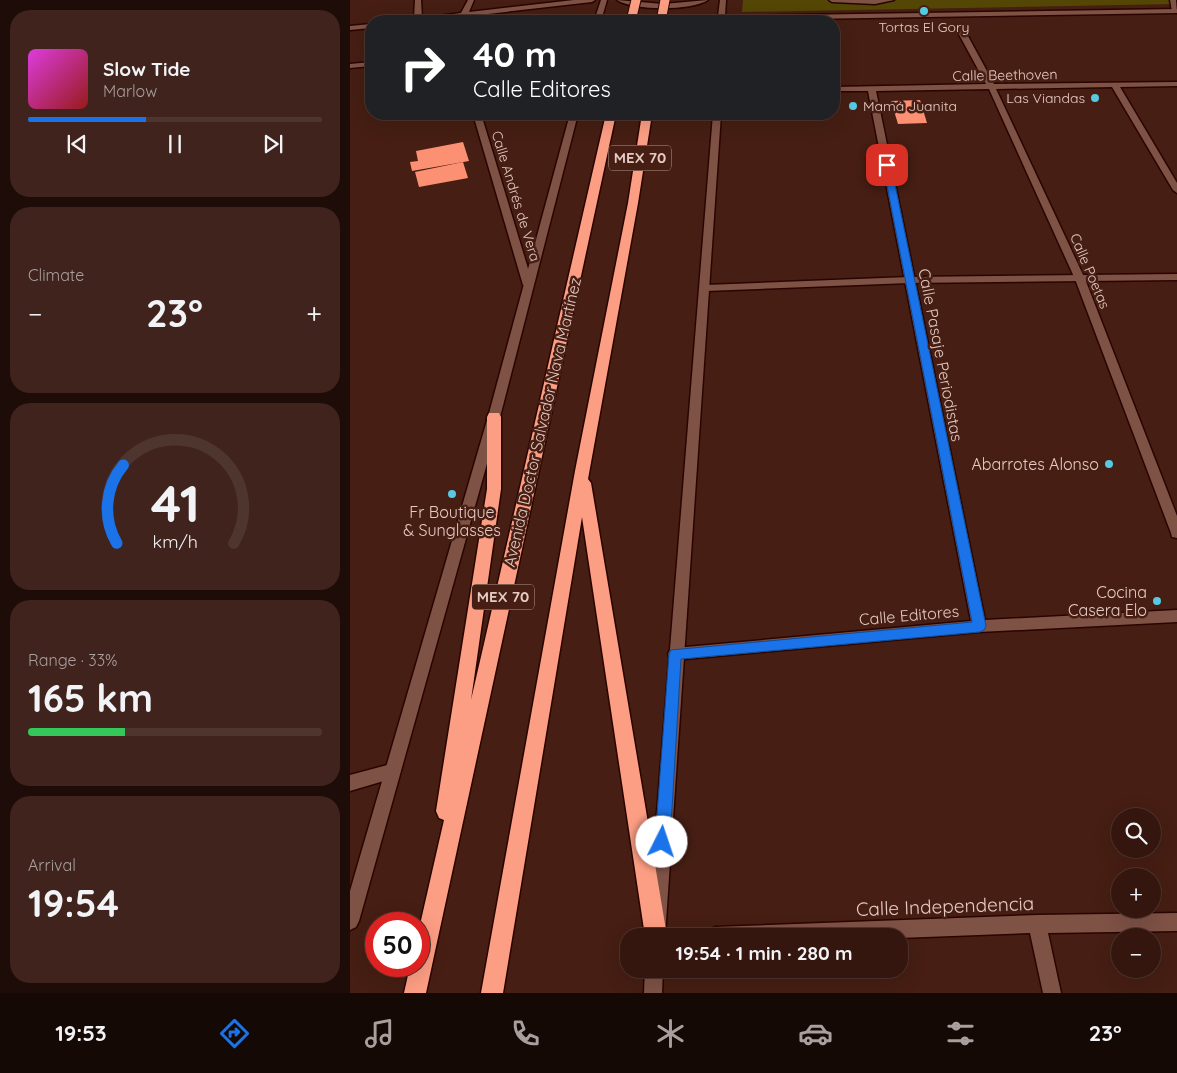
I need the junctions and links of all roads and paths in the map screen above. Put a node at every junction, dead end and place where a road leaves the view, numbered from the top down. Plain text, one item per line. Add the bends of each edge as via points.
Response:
1 (418, 0) edge
2 (471, 0) edge
3 (592, 0) edge
4 (604, 0) edge
5 (620, 0) edge
6 (636, 0) edge
7 (665, 0) edge
8 (705, 0) edge
9 (723, 0) edge
10 (832, 0) edge
11 (892, 0) edge
12 (1173, 0) edge
13 (1176, 11) edge
14 (415, 15) edge
15 (464, 15) joint
16 (599, 15) edge
17 (632, 15) edge
18 (662, 15) edge
19 (722, 15) edge
20 (833, 15) edge
21 (840, 17) edge
22 (365, 27) edge
23 (958, 27) dead end
24 (350, 28) edge
25 (365, 65) edge
26 (350, 66) edge
27 (1177, 84) edge
28 (1116, 86) junction
29 (992, 88) junction
30 (840, 89) edge
31 (872, 89) junction
32 (479, 120) edge
33 (574, 120) edge
34 (610, 120) edge
35 (646, 120) edge
36 (717, 120) edge
37 (1177, 190) edge
38 (1177, 277) edge
39 (1080, 279) junction
40 (909, 280) junction
41 (528, 285) junction
42 (706, 288) junction
43 (494, 416) junction
44 (582, 471) junction
45 (1177, 533) edge
46 (1177, 616) edge
47 (980, 626) junction
48 (675, 654) junction
49 (391, 772) junction
50 (350, 783) edge
51 (355, 888) edge
52 (430, 918) edge
53 (350, 921) edge
54 (1177, 922) edge
55 (430, 924) edge
56 (1037, 924) junction
57 (655, 928) edge
58 (657, 928) edge
59 (908, 929) edge
60 (418, 977) edge
61 (654, 978) edge
62 (414, 993) edge
63 (492, 993) edge
64 (653, 993) edge
65 (1052, 993) edge

1 - 14 street
2 - 15 street
3 - 15 street
4 - 16 street
5 - 8 street via 659,6
6 - 17 highway, bridge
7 - 18 highway, bridge
9 - 19 street
10 - 11 street
10 - 20 street
12 - 13 street
13 - 21 street
22 - 24 street
23 - 29 street, Calle Poetas
25 - 26 street
27 - 28 street, Calle Beethoven
28 - 29 street, Calle Beethoven
28 - 37 street
29 - 31 street, Calle Beethoven
29 - 39 street, Calle Poetas
30 - 31 street, Calle Beethoven
31 - 40 street, Calle Pasaje Periodistas
32 - 41 street, Calle Andrés de Vera
33 - 41 street
34 - 55 highway, Avenida Doctor Salvador Nava Martínez / MEX 70
35 - 44 highway, MEX 70
36 - 42 street
38 - 39 street
39 - 40 street
39 - 45 street, Calle Poetas
40 - 42 street
40 - 47 street, Calle Pasaje Periodistas
41 - 43 street
42 - 48 street
43 - 49 street
43 - 52 highway via 494,489
44 - 57 highway
44 - 63 highway, MEX 70
46 - 47 street, Calle Editores
47 - 48 street, Calle Editores
48 - 58 street
49 - 50 street
49 - 51 street
51 - 53 street
54 - 56 street, Calle Independencia
56 - 59 street, Calle Independencia
56 - 65 street
60 - 62 highway, Avenida Doctor Salvador Nava Martínez / MEX 70
61 - 64 street

